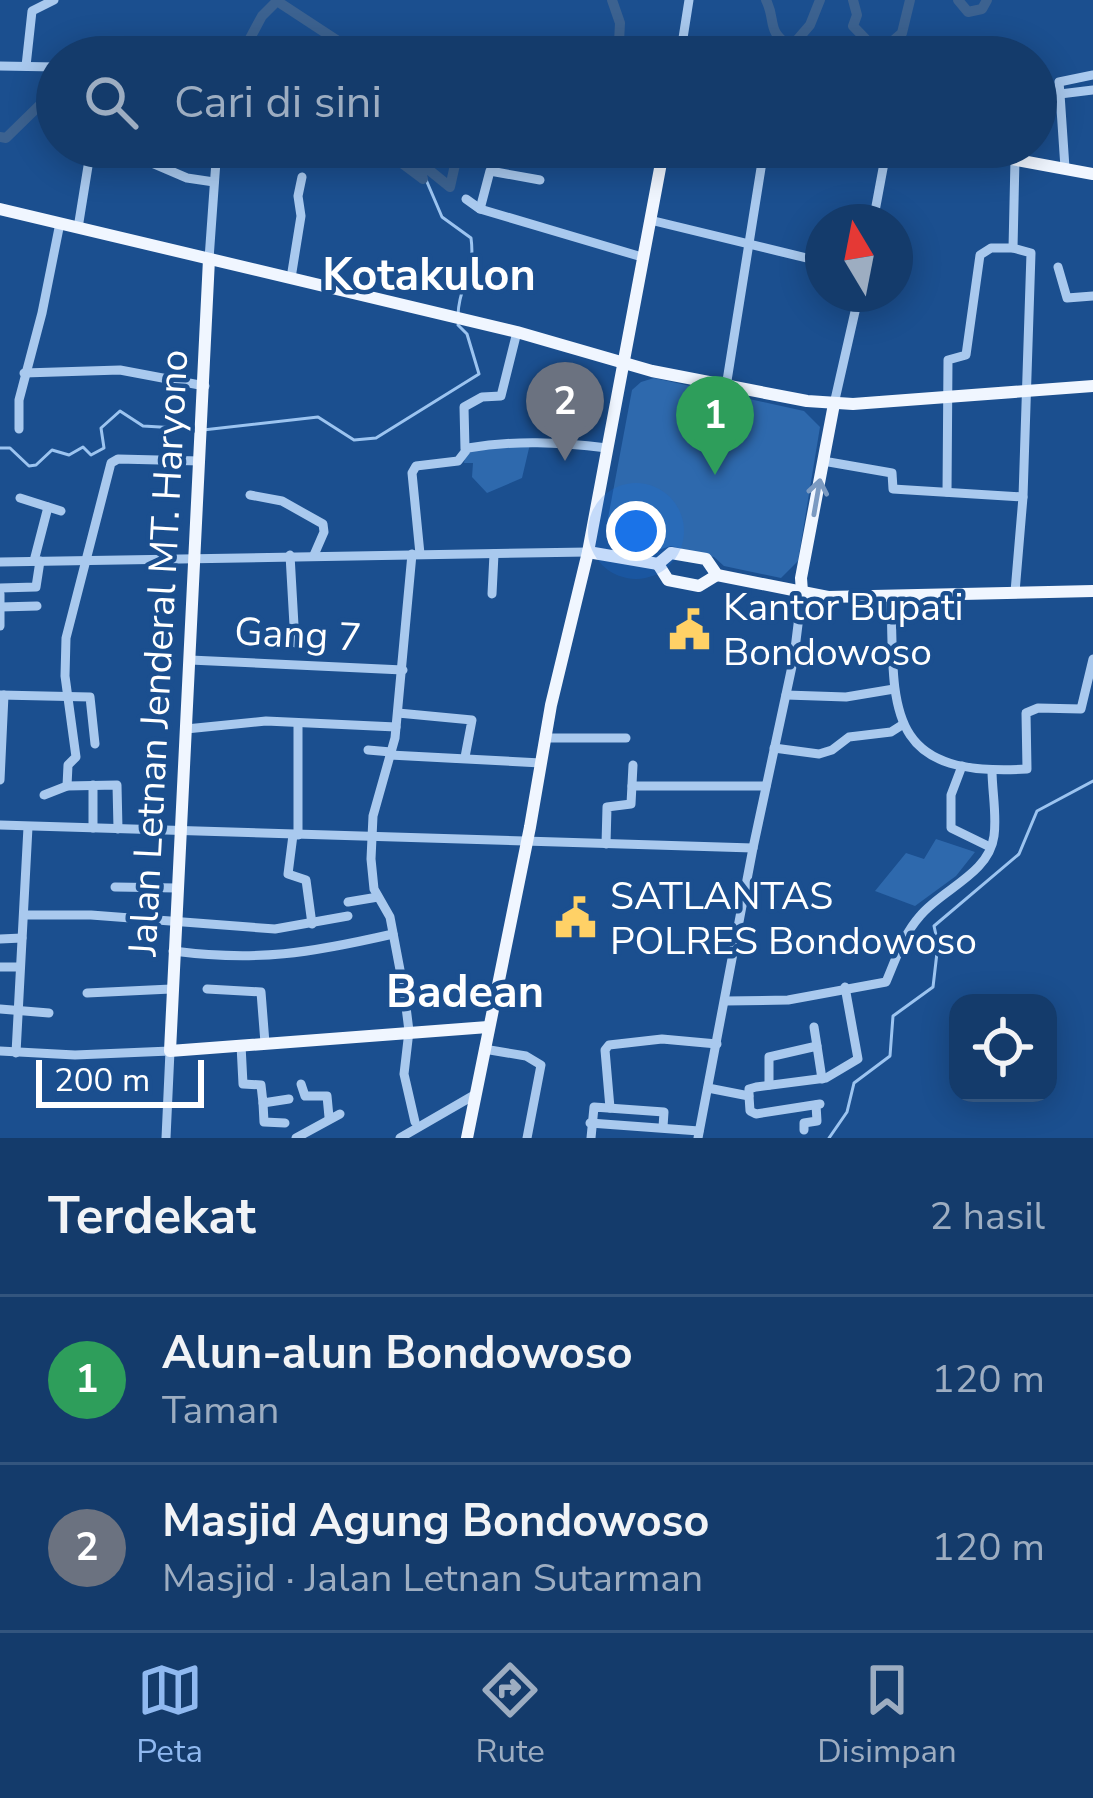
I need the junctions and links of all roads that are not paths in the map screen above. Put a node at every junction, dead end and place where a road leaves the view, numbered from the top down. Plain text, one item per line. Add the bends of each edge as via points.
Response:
1 (54, 0) edge
2 (689, 3) edge
3 (684, 36) edge
4 (0, 65) edge
5 (26, 66) junction
6 (36, 66) edge
7 (1093, 75) edge
8 (1093, 90) edge
9 (1060, 94) junction
10 (1057, 167) edge
11 (88, 168) edge
12 (164, 168) edge
13 (215, 168) edge
14 (660, 168) edge
15 (761, 168) edge
16 (883, 168) edge
17 (1015, 168) edge
18 (1065, 168) junction
19 (1093, 174) edge
20 (302, 177) dead end
21 (540, 180) dead end
22 (214, 182) junction
23 (466, 199) dead end
24 (876, 204) edge
25 (0, 209) edge
26 (480, 209) junction
27 (650, 220) junction
28 (60, 223) junction
29 (78, 228) junction
30 (749, 244) junction
31 (1013, 248) junction
32 (642, 257) junction
33 (805, 258) edge
34 (209, 259) junction
35 (1058, 267) dead end
36 (291, 278) junction
37 (1093, 296) edge
38 (855, 312) edge
39 (517, 332) junction
40 (624, 361) junction
41 (24, 373) junction
42 (205, 386) junction
43 (1093, 386) edge
44 (726, 387) junction
45 (1025, 392) junction
46 (945, 397) junction
47 (834, 404) junction
48 (20, 429) dead end
49 (607, 448) junction
50 (465, 449) junction
51 (202, 461) junction
52 (823, 461) junction
53 (946, 492) junction
54 (250, 494) dead end
55 (1023, 497) junction
56 (20, 498) dead end
57 (48, 507) junction
58 (61, 511) dead end
59 (588, 552) junction
60 (416, 554) junction
61 (494, 554) junction
62 (290, 555) junction
63 (314, 555) junction
64 (196, 558) junction
65 (89, 560) junction
66 (37, 561) junction
67 (0, 562) edge
68 (658, 564) junction
69 (717, 575) junction
70 (0, 591) edge
71 (1093, 591) edge
72 (802, 592) junction
73 (1015, 592) junction
74 (492, 594) dead end
75 (891, 596) junction
76 (37, 605) dead end
77 (0, 607) edge
78 (0, 626) edge
79 (295, 644) dead end
80 (1093, 659) edge
81 (190, 660) junction
82 (403, 670) junction
83 (895, 689) junction
84 (2, 695) edge
85 (786, 695) junction
86 (67, 696) junction
87 (398, 713) junction
88 (2, 720) edge
89 (298, 723) junction
90 (902, 725) junction
91 (396, 727) junction
92 (186, 729) junction
93 (626, 737) dead end
94 (545, 738) junction
95 (95, 744) dead end
96 (774, 748) junction
97 (368, 750) dead end
98 (391, 754) junction
99 (466, 757) junction
100 (541, 763) junction
101 (633, 765) dead end
102 (962, 766) junction
103 (992, 770) junction
104 (0, 780) edge
105 (93, 785) junction
106 (67, 786) junction
107 (632, 786) junction
108 (766, 786) junction
109 (44, 795) dead end
110 (0, 825) edge
111 (28, 826) junction
112 (93, 828) junction
113 (118, 829) junction
114 (180, 832) junction
115 (296, 835) junction
116 (371, 837) junction
117 (527, 842) junction
118 (606, 844) junction
119 (990, 847) junction
120 (753, 848) junction
121 (115, 887) dead end
122 (177, 888) junction
123 (378, 897) junction
124 (349, 902) dead end
125 (24, 915) junction
126 (348, 916) dead end
127 (175, 924) junction
128 (312, 924) junction
129 (393, 934) junction
130 (22, 938) junction
131 (0, 939) edge
132 (172, 951) junction
133 (0, 967) edge
134 (19, 967) junction
135 (845, 987) junction
136 (171, 989) junction
137 (207, 989) dead end
138 (87, 993) dead end
139 (725, 1001) junction
140 (0, 1009) edge
141 (18, 1012) junction
142 (49, 1013) dead end
143 (488, 1027) junction
144 (814, 1027) dead end
145 (409, 1030) junction
146 (265, 1043) junction
147 (718, 1044) junction
148 (241, 1046) junction
149 (817, 1046) junction
150 (484, 1049) junction
151 (170, 1051) junction
152 (0, 1052) edge
153 (16, 1053) junction
154 (822, 1079) junction
155 (788, 1083) junction
156 (301, 1084) dead end
157 (769, 1085) junction
158 (708, 1088) junction
159 (749, 1096) junction
160 (475, 1097) junction
161 (290, 1100) dead end
162 (263, 1102) junction
163 (610, 1108) junction
164 (792, 1108) junction
165 (415, 1122) dead end
166 (285, 1124) dead end
167 (590, 1124) junction
168 (663, 1126) junction
169 (804, 1130) dead end
170 (468, 1132) edge
171 (699, 1135) edge
172 (166, 1138) edge
173 (296, 1138) edge
174 (400, 1138) edge
175 (527, 1138) edge
176 (591, 1138) edge

1 - 5 street via 32,11
2 - 3 street
4 - 5 street
5 - 6 street
7 - 9 street via 1060,79
8 - 9 street
9 - 18 street
10 - 18 main road
11 - 29 street
12 - 22 street
13 - 22 street
14 - 27 main road
15 - 30 street
16 - 24 street
17 - 31 street
18 - 19 main road
20 - 36 street
21 - 26 street via 490,171
22 - 34 street
23 - 26 street
25 - 28 main road
26 - 32 street
27 - 30 street
27 - 32 main road
28 - 29 main road
28 - 41 street
29 - 34 main road
30 - 33 street
30 - 44 street
31 - 45 street via 1031,251
31 - 46 street via 991,248 978,259 966,356 948,360
32 - 40 main road
34 - 36 main road
34 - 42 main road, Jalan Letnan Jenderal MT. Haryono
35 - 37 street via 1067,298
36 - 39 main road
38 - 47 street
39 - 40 main road
39 - 50 street via 501,397 464,406
40 - 44 main road
40 - 49 main road
41 - 42 street via 121,370
41 - 48 street
42 - 51 main road, Jalan Letnan Jenderal MT. Haryono
43 - 45 main road
44 - 47 main road
45 - 46 main road
45 - 55 street
46 - 47 main road
46 - 53 street
47 - 52 main road
49 - 50 street via 541,440
49 - 59 main road
50 - 60 street via 460,460 412,469
51 - 64 main road, Jalan Letnan Jenderal MT. Haryono
51 - 65 street via 112,461
52 - 53 street via 892,473 892,489
72 -> 52 main road
53 - 55 street
54 - 63 street via 323,524
55 - 73 street
56 - 57 street
57 - 58 street
57 - 66 street
59 - 61 street
59 - 68 main road
59 - 94 main road
60 - 61 street
60 - 63 street
60 - 82 street
61 - 74 street
62 - 63 street
62 - 64 street
62 - 79 street
64 - 65 street
64 - 81 main road, Jalan Letnan Jenderal MT. Haryono
65 - 66 street
65 - 86 street via 68,625
66 - 67 street
66 - 70 street via 36,587
68 - 69 main road via 671,553 706,560
68 - 69 main road via 668,580 699,586
69 - 72 main road
70 - 77 street
71 - 73 main road
72 - 75 main road
72 - 85 street
73 - 75 main road
75 - 83 street
76 - 77 street
77 - 78 street
80 - 103 street via 1081,709 1027,713 1027,769
81 - 82 street, Gang 7
81 - 92 main road, Jalan Letnan Jenderal MT. Haryono
82 - 87 street
83 - 85 street
83 - 90 street
84 - 86 street
84 - 88 street
85 - 96 street
86 - 95 street via 91,698
86 - 106 street via 76,759
87 - 91 street
87 - 99 street via 472,720
88 - 104 street
89 - 91 street
89 - 92 street
89 - 115 street
90 - 96 street via 849,737 819,754
90 - 102 street via 918,747
91 - 98 street
92 - 114 main road, Jalan Letnan Jenderal MT. Haryono
93 - 94 street
94 - 100 main road
96 - 108 street
97 - 98 street
98 - 99 street
98 - 116 street
99 - 100 street
100 - 117 main road
101 - 107 street
102 - 103 street
102 - 119 street via 951,828
103 - 119 street
105 - 106 street
105 - 112 street
105 - 113 street via 118,787
106 - 109 street
107 - 108 street
107 - 118 street via 631,804 607,807
108 - 120 street
110 - 111 street
111 - 112 street
111 - 125 street
112 - 113 street
113 - 114 street
114 - 115 street
114 - 122 main road, Jalan Letnan Jenderal MT. Haryono
115 - 116 street
115 - 128 street via 288,874 307,880
116 - 117 street
116 - 123 street
117 - 118 street
117 - 143 main road
118 - 120 street
119 - 135 street via 972,873 921,914 886,982
120 - 139 street
121 - 122 street
122 - 127 main road, Jalan Letnan Jenderal MT. Haryono
123 - 124 street
123 - 129 street
125 - 127 street
125 - 130 street
126 - 128 street
127 - 128 street
127 - 132 main road, Jalan Letnan Jenderal MT. Haryono
129 - 132 street via 274,957
129 - 145 street
130 - 131 street
130 - 134 street
132 - 136 main road, Jalan Letnan Jenderal MT. Haryono
133 - 134 street
134 - 141 street
135 - 139 street via 788,1000
135 - 154 street via 860,1056
136 - 138 street
136 - 151 main road, Jalan Letnan Jenderal MT. Haryono
137 - 146 street via 261,992
139 - 147 street
140 - 141 street
141 - 142 street
141 - 153 street
143 - 145 main road
143 - 150 main road
144 - 149 street
145 - 146 main road
145 - 165 street via 404,1074
146 - 148 main road
147 - 158 street
147 - 163 street via 662,1039 608,1046
148 - 151 main road
148 - 162 street via 242,1083 261,1085
149 - 154 street
149 - 157 street via 769,1057
150 - 160 main road
150 - 175 street via 541,1065
151 - 153 street
151 - 172 street
152 - 153 street
154 - 155 street
155 - 157 street
155 - 164 street
156 - 173 street via 304,1096 327,1095 334,1116
157 - 159 street via 751,1088
158 - 159 street
158 - 171 street
159 - 164 street via 752,1113
160 - 170 main road
160 - 174 street
161 - 162 street
162 - 166 street via 264,1122
163 - 167 street via 594,1107
163 - 168 street via 664,1112
164 - 169 street via 818,1104 817,1121
167 - 168 street
167 - 176 street
168 - 171 street

